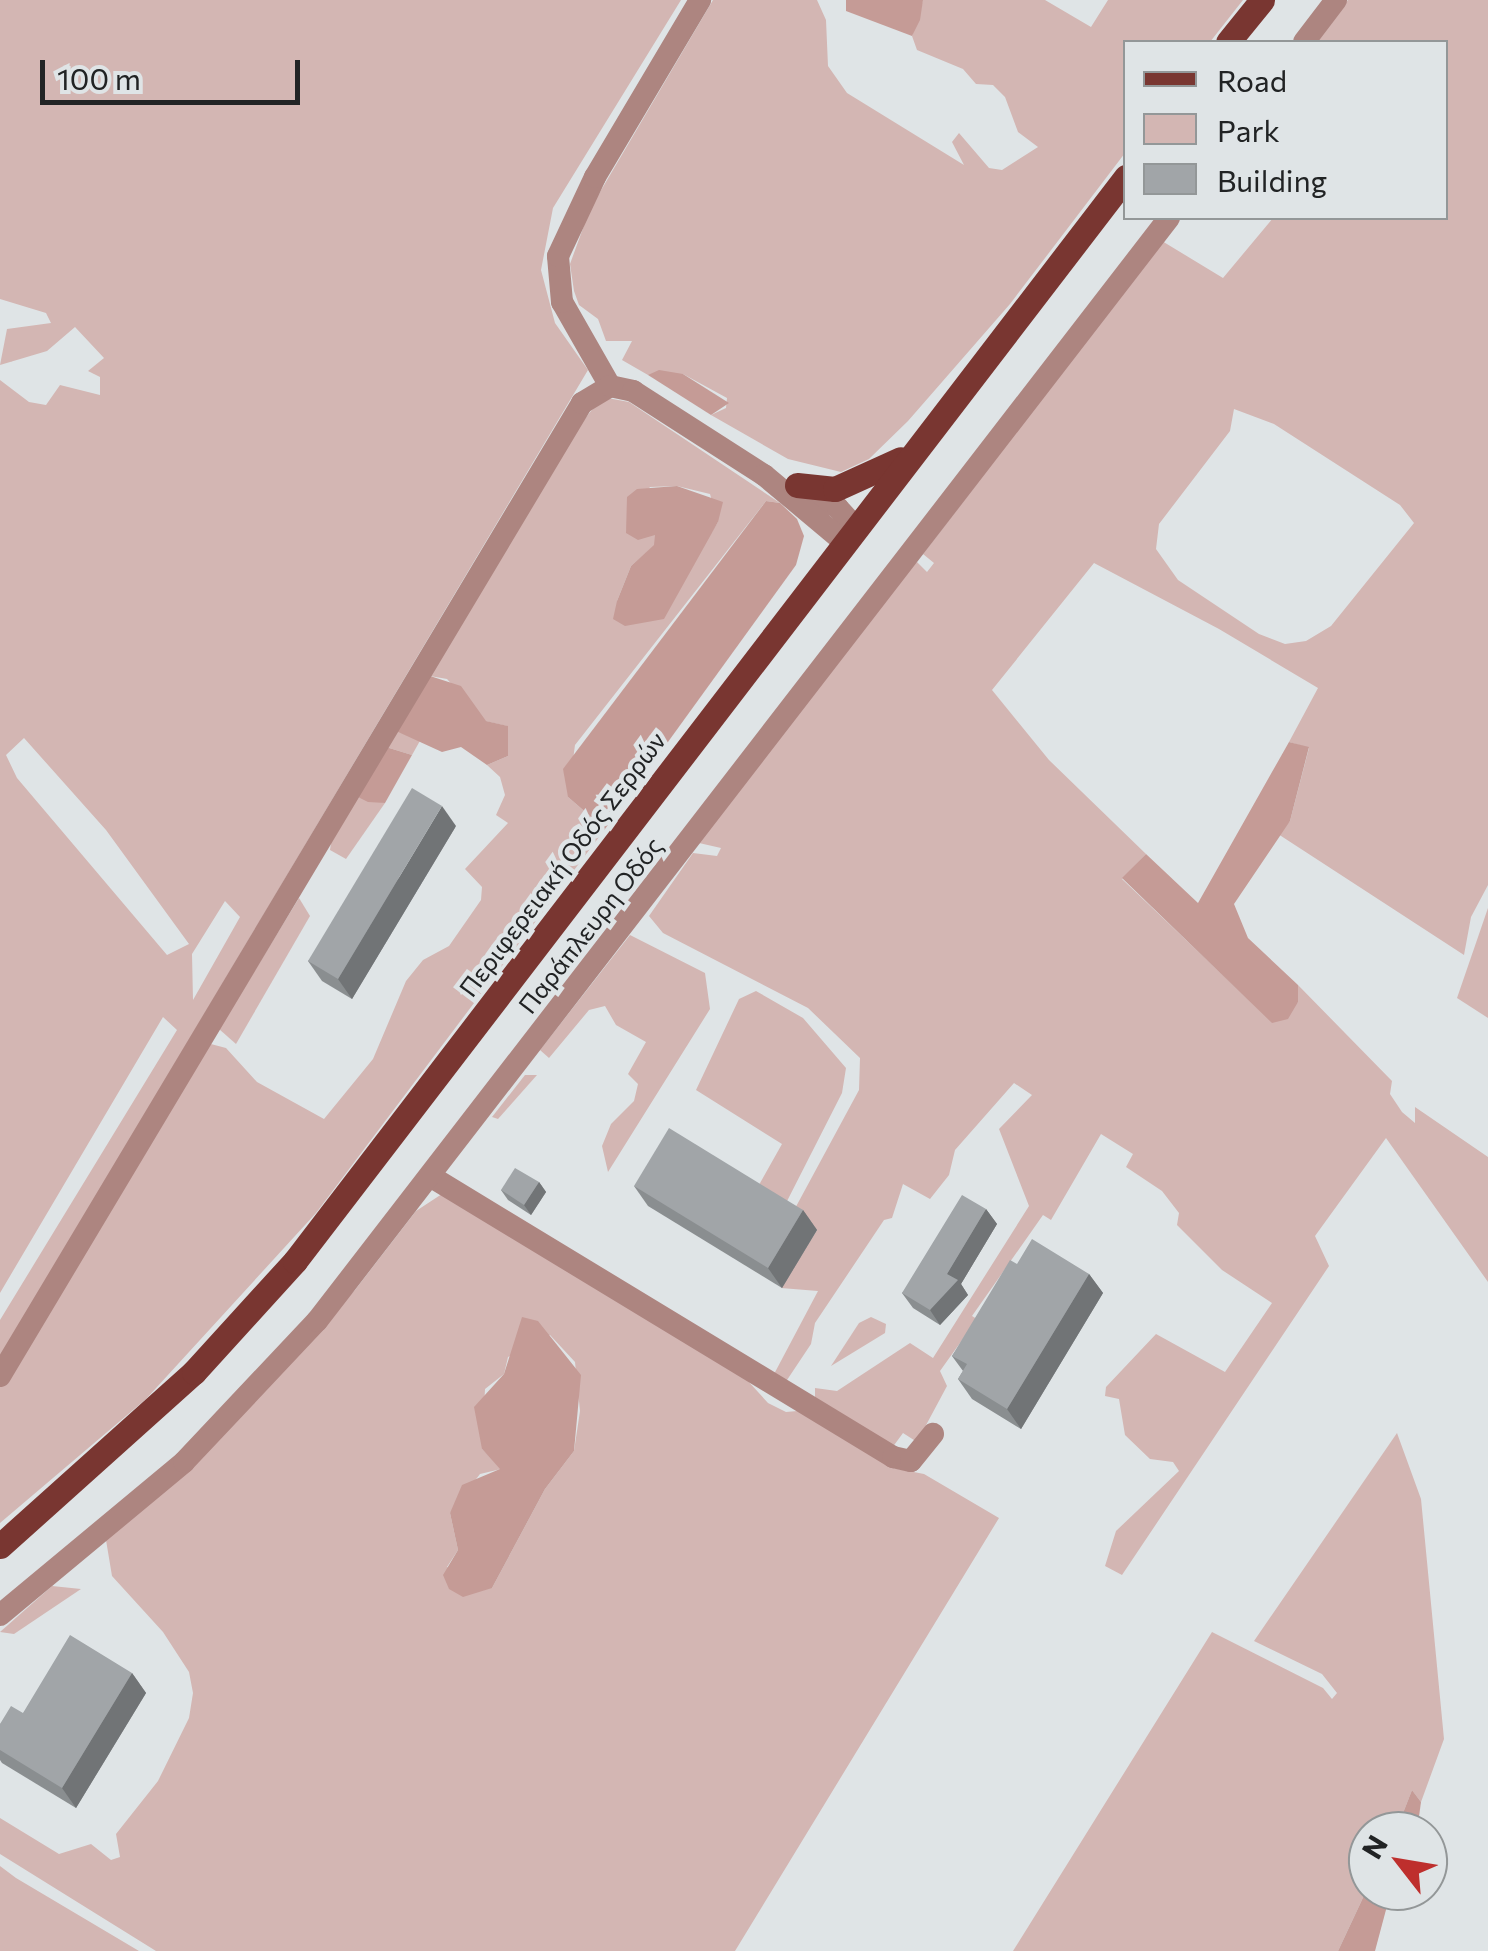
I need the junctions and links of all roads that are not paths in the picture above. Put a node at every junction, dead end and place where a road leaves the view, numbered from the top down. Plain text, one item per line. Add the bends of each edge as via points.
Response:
1 (700, 0) edge
2 (1262, 0) edge
3 (1336, 0) edge
4 (1230, 40) edge
5 (1306, 40) edge
6 (1123, 181) edge
7 (1167, 220) edge
8 (610, 386) junction
9 (917, 448) junction
10 (764, 474) junction
11 (797, 485) junction
12 (850, 535) junction
13 (430, 1176) junction
14 (0, 1376) edge
15 (933, 1434) dead end
16 (0, 1546) edge
17 (0, 1615) edge

1 - 8 street via 595,176 558,256 562,302
2 - 4 main road
3 - 5 street
6 - 9 main road, Περιφερειακή Οδός Σερρών
7 - 13 street, Παράπλευρη Οδός
8 - 10 street via 633,391
8 - 14 street via 582,404 555,442
9 - 11 main road via 854,484
9 - 12 main road, Περιφερειακή Οδός Σερρών
10 - 11 street
10 - 12 street
11 - 12 street via 838,508
12 - 16 main road, Περιφερειακή Οδός Σερρών via 295,1261 194,1372
13 - 15 street via 893,1457 917,1457
13 - 17 street, Παράπλευρη Οδός via 317,1320 184,1462

